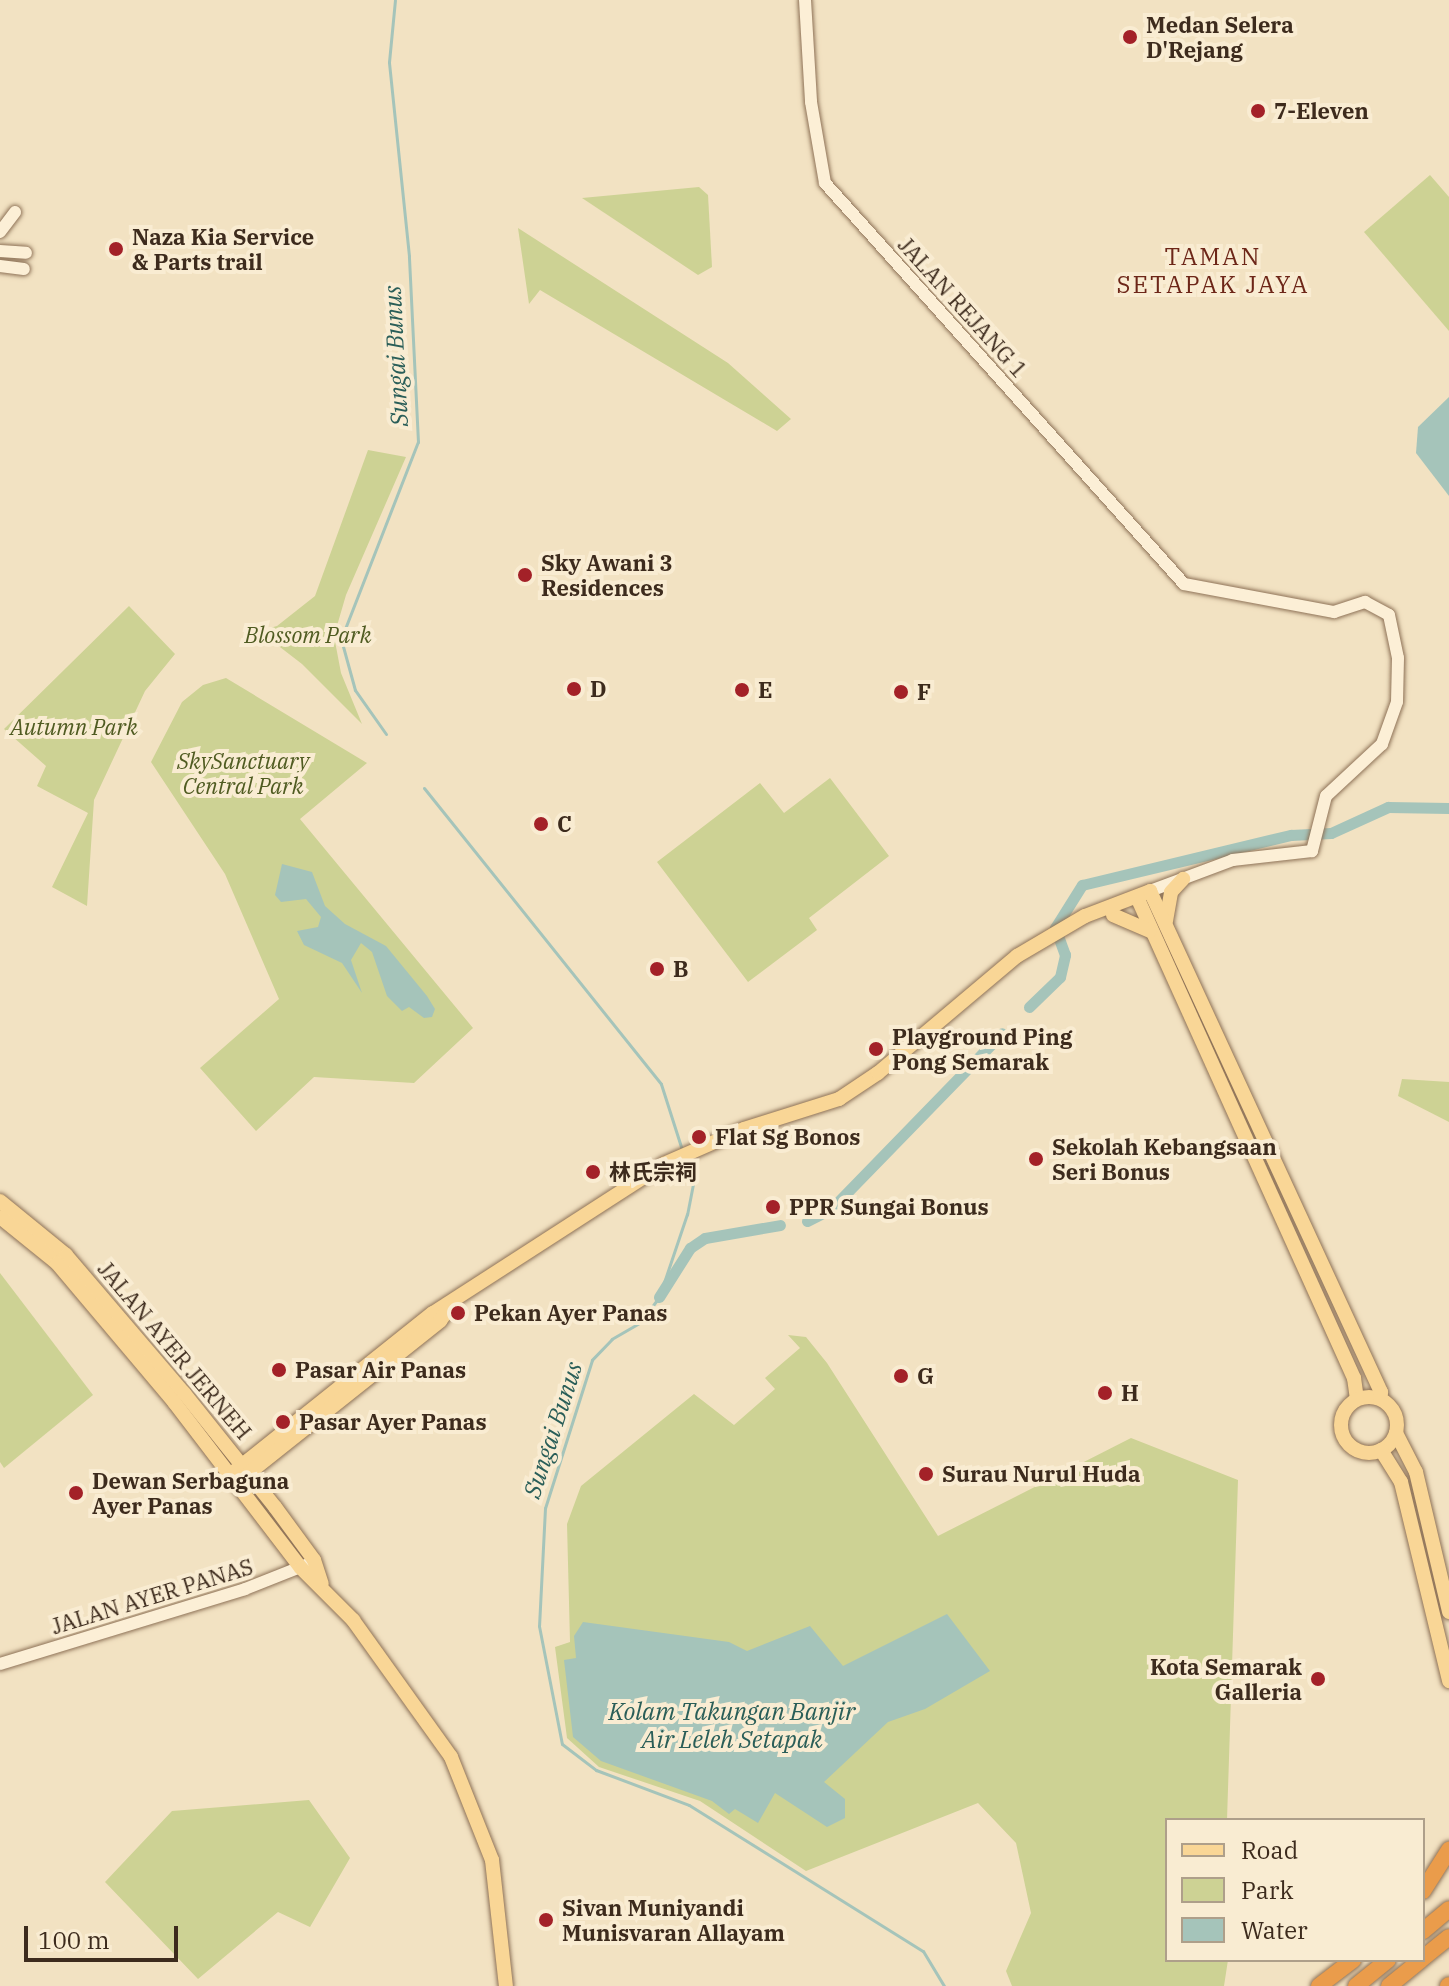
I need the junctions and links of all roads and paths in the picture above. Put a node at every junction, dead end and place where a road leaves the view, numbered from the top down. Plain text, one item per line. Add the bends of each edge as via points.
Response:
1 (805, 0) edge
2 (15, 212) dead end
3 (0, 232) edge
4 (0, 251) edge
5 (26, 253) dead end
6 (0, 266) edge
7 (24, 269) dead end
8 (1183, 879) junction
9 (1148, 896) junction
10 (1113, 915) junction
11 (1160, 930) junction
12 (1057, 936) junction
13 (0, 1201) edge
14 (0, 1217) edge
15 (1357, 1399) junction
16 (1380, 1399) junction
17 (1396, 1433) junction
18 (1381, 1450) junction
19 (241, 1473) junction
20 (308, 1564) junction
21 (1449, 1612) edge
22 (0, 1664) edge
23 (1449, 1681) edge
24 (1449, 1850) edge
25 (1425, 1888) edge
26 (1449, 1909) edge
27 (1425, 1929) edge
28 (1449, 1937) edge
29 (1425, 1957) edge
30 (1350, 1962) edge
31 (1386, 1962) edge
32 (1418, 1962) edge
33 (506, 1986) edge
34 (1319, 1986) edge
35 (1356, 1986) edge
36 (1389, 1986) edge

1 - 8 street, JALAN REJANG 1 via 811,102 825,183 1184,584 1199,591 1334,612 1365,602 1389,615 1398,658 1397,702 1382,744 1326,796 1309,852 1233,860
2 - 3 street
4 - 5 street
6 - 7 street
8 - 9 street
8 - 11 main road via 1171,892
9 - 10 main road
9 - 11 main road
9 - 12 main road
10 - 11 main road
10 - 12 main road
11 - 15 main road via 1354,1378
11 - 16 main road
12 - 19 main road via 842,1106 656,1171 450,1307 433,1313
13 - 19 main road, JALAN AYER JERNEH via 73,1263
14 - 19 main road, JALAN AYER JERNEH via 57,1263
15 - 16 main road
15 - 18 main road via 1343,1413 1343,1437 1358,1452
16 - 17 main road via 1392,1410
17 - 18 main road
17 - 21 main road via 1416,1472
18 - 23 main road via 1401,1482
19 - 20 main road, JALAN AYER JERNEH
20 - 22 street, JALAN AYER PANAS
20 - 33 main road, JALAN AYER JERNEH via 451,1757 492,1860
24 - 25 highway
26 - 27 highway
28 - 29 highway
30 - 34 highway
31 - 35 highway
32 - 36 highway

